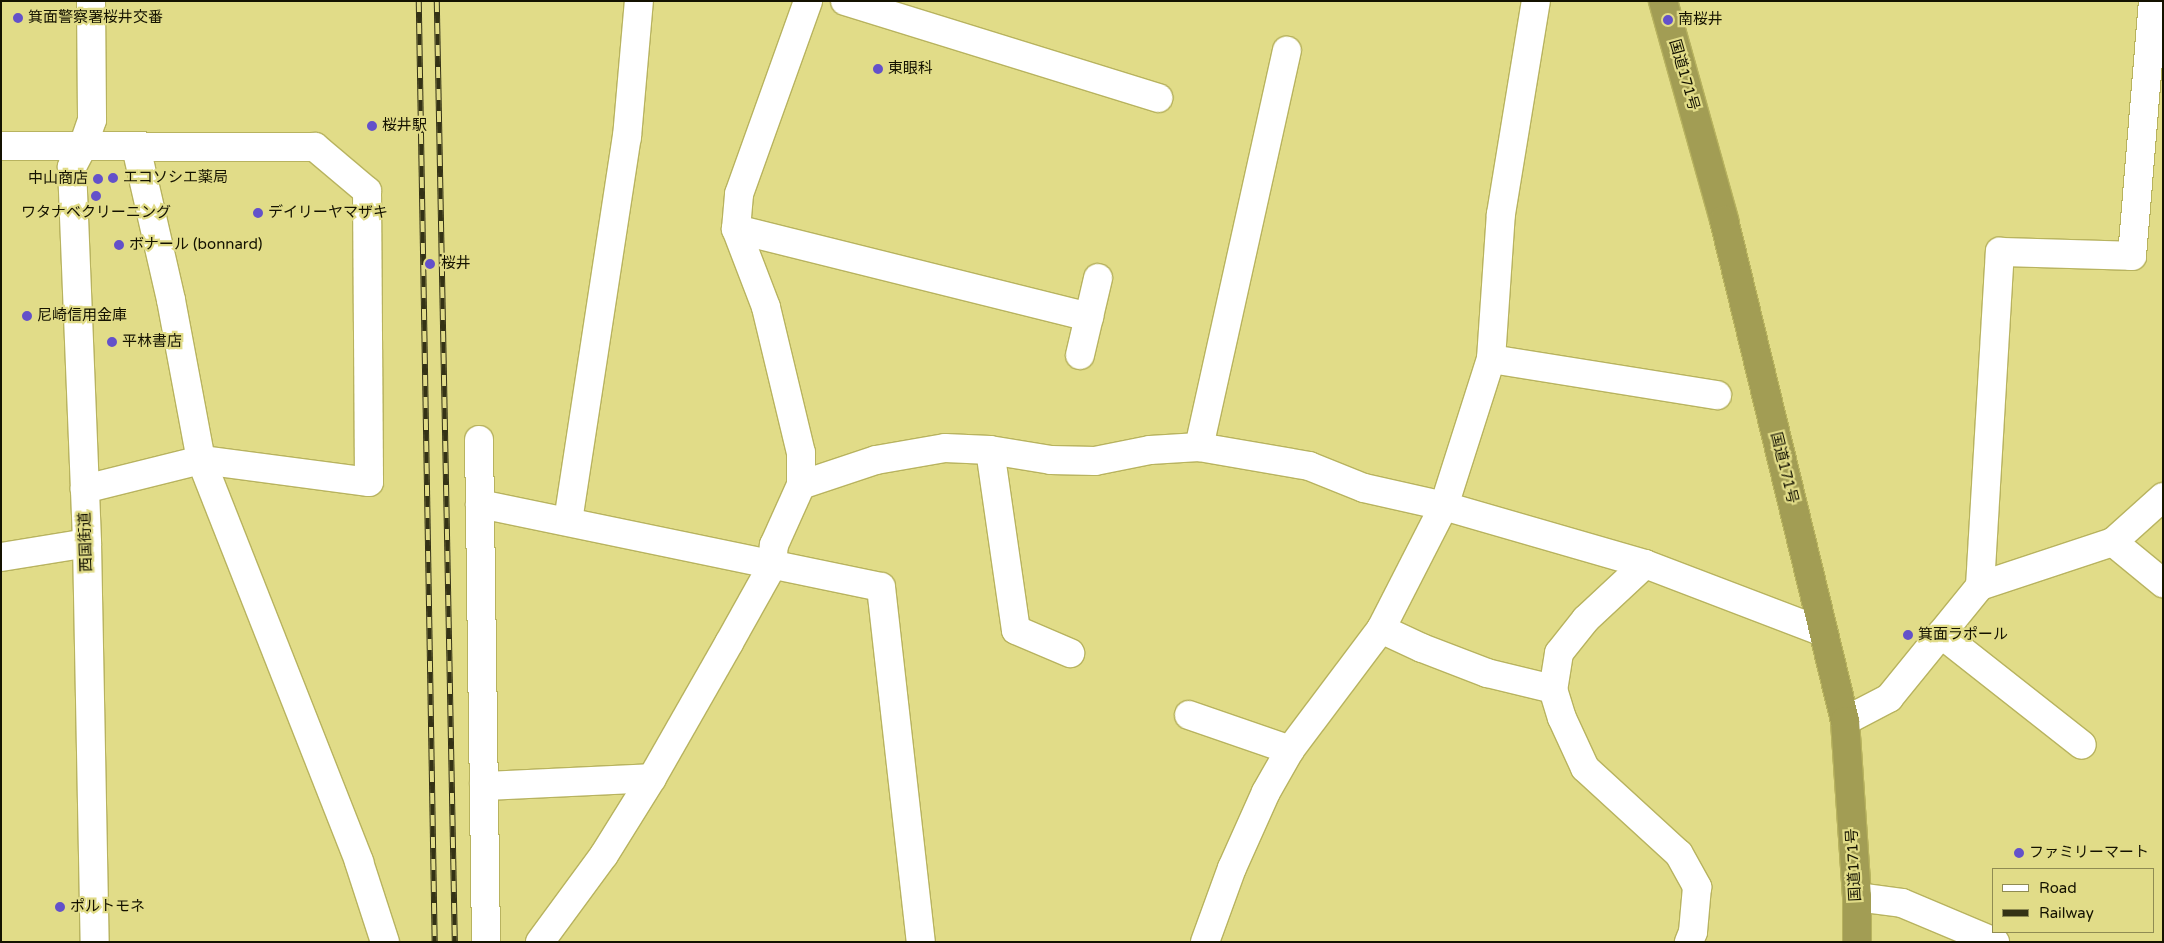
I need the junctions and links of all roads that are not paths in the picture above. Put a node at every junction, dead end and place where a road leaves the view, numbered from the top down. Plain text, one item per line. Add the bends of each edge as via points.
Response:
1 (90, 1) edge
2 (639, 1) edge
3 (808, 1) edge
4 (845, 1) edge
5 (1536, 1) edge
6 (1663, 1) edge
7 (2153, 1) edge
8 (1287, 51) dead end
9 (1158, 98) dead end
10 (1, 146) edge
11 (83, 146) junction
12 (136, 147) junction
13 (736, 229) junction
14 (1098, 278) dead end
15 (1089, 317) junction
16 (1080, 356) dead end
17 (1491, 359) junction
18 (1717, 394) dead end
19 (480, 440) dead end
20 (1199, 447) junction
21 (990, 450) junction
22 (201, 460) junction
23 (801, 485) junction
24 (85, 489) junction
25 (2163, 497) edge
26 (480, 504) junction
27 (1444, 506) junction
28 (568, 521) junction
29 (2113, 542) junction
30 (87, 543) junction
31 (1, 557) edge
32 (1645, 564) junction
33 (772, 566) junction
34 (2163, 583) edge
35 (1980, 586) junction
36 (1381, 629) junction
37 (1823, 632) junction
38 (1941, 634) junction
39 (1070, 652) dead end
40 (1553, 689) junction
41 (1189, 715) dead end
42 (1845, 721) junction
43 (2082, 745) dead end
44 (1290, 750) junction
45 (652, 778) junction
46 (484, 786) junction
47 (1857, 897) junction
48 (95, 942) edge
49 (385, 942) edge
50 (486, 942) edge
51 (540, 942) edge
52 (920, 942) edge
53 (1205, 942) edge
54 (1689, 942) edge
55 (1857, 942) edge
56 (1995, 942) edge

1 - 11 street, 西国街道 via 92,120
2 - 28 street via 627,137
3 - 13 street via 739,194
4 - 9 street
5 - 17 street via 1501,214
6 - 37 highway, 国道171号 via 1724,220
7 - 35 street via 2132,256 2000,252
8 - 20 street
10 - 11 street
11 - 12 street
11 - 24 street, 西国街道 via 72,167
12 - 22 street via 172,307
12 - 22 street via 315,148 367,191 369,482
13 - 15 street
13 - 23 street via 766,307 800,453
14 - 15 street
15 - 16 street
17 - 18 street
17 - 27 street
19 - 26 street
20 - 21 street via 1150,450 1095,461 1051,460
20 - 27 street via 1309,466 1364,488
21 - 23 street via 945,448 876,460
21 - 39 street via 1016,630
22 - 24 street
22 - 49 street via 359,862
23 - 33 street via 774,545
24 - 30 street, 西国街道
25 - 29 street
26 - 28 street
26 - 46 street
27 - 32 street
27 - 36 street
28 - 33 street
29 - 34 street
29 - 35 street
30 - 31 street
30 - 48 street, 西国街道
32 - 37 street
32 - 40 street via 1586,618 1559,653
33 - 45 street
33 - 52 street via 881,587
35 - 38 street
36 - 40 street via 1487,673
36 - 44 street
37 - 42 highway, 国道171号
38 - 42 street via 1890,698
38 - 43 street
40 - 54 street via 1562,718 1585,768 1679,854 1697,887 1693,932
41 - 44 street
42 - 47 highway, 国道171号
44 - 53 street via 1266,792 1232,868
45 - 46 street
45 - 51 street via 604,855
46 - 50 street
47 - 55 highway, 国道171号
47 - 56 street via 1902,903

